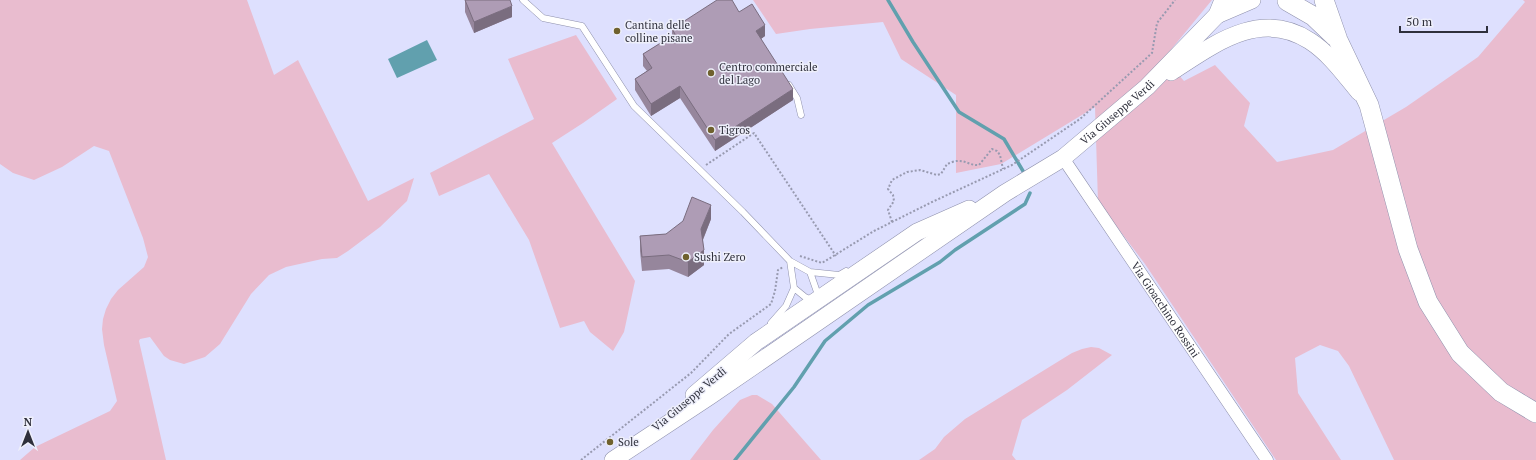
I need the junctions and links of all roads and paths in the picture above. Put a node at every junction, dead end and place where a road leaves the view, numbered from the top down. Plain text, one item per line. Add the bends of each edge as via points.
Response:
1 (524, 0) edge
2 (1175, 0) edge
3 (1252, 0) edge
4 (1273, 0) edge
5 (1288, 0) edge
6 (1324, 0) edge
7 (1220, 8) edge
8 (1338, 40) junction
9 (785, 78) edge
10 (1147, 87) junction
11 (1369, 105) junction
12 (801, 115) dead end
13 (1063, 158) junction
14 (691, 162) junction
15 (1003, 169) junction
16 (1005, 193) junction
17 (892, 222) junction
18 (917, 232) junction
19 (836, 256) junction
20 (790, 261) junction
21 (898, 266) junction
22 (810, 272) junction
23 (794, 288) junction
24 (816, 302) junction
25 (756, 342) junction
26 (764, 359) junction
27 (1536, 413) edge
28 (618, 457) edge
29 (581, 460) edge
30 (1267, 460) edge

1 - 14 lane via 543,18 582,26 634,106
2 - 15 path via 1157,23 1152,54 1080,120
3 - 7 main road, Via Giuseppe Verdi
4 - 5 main road
5 - 8 main road via 1313,16
6 - 8 main road
7 - 10 main road, Via Giuseppe Verdi
8 - 11 main road
9 - 12 lane via 797,98
10 - 11 main road via 1221,40 1251,29 1284,29 1310,41 1333,61
10 - 13 main road, Via Giuseppe Verdi
11 - 27 main road via 1408,249 1428,302 1460,353 1501,392
13 - 16 main road, Via Giuseppe Verdi
13 - 30 street, Via Gioacchino Rossini
14 - 19 path via 697,157 706,165 754,133
14 - 20 lane
15 - 17 path
15 - 17 path via 1000,156 992,149 979,166 956,161 947,164 942,174 920,170 907,172 892,180 888,189 894,201 888,210
16 - 18 main road, Via Giuseppe Verdi
16 - 21 main road, Via Giuseppe Verdi
17 - 19 path
18 - 22 lane via 839,275
18 - 24 main road, Via Giuseppe Verdi
19 - 20 path via 822,263 800,256
20 - 22 lane
20 - 23 lane
20 - 29 path via 778,270 771,304 729,334 691,373
21 - 24 main road, Via Giuseppe Verdi via 878,273 833,302
21 - 26 main road, Via Giuseppe Verdi
22 - 24 lane via 817,292
23 - 24 lane
23 - 25 lane via 786,306
24 - 25 main road, Via Giuseppe Verdi
24 - 26 main road, Via Giuseppe Verdi via 814,314
25 - 28 main road, Via Giuseppe Verdi
26 - 28 main road, Via Giuseppe Verdi

